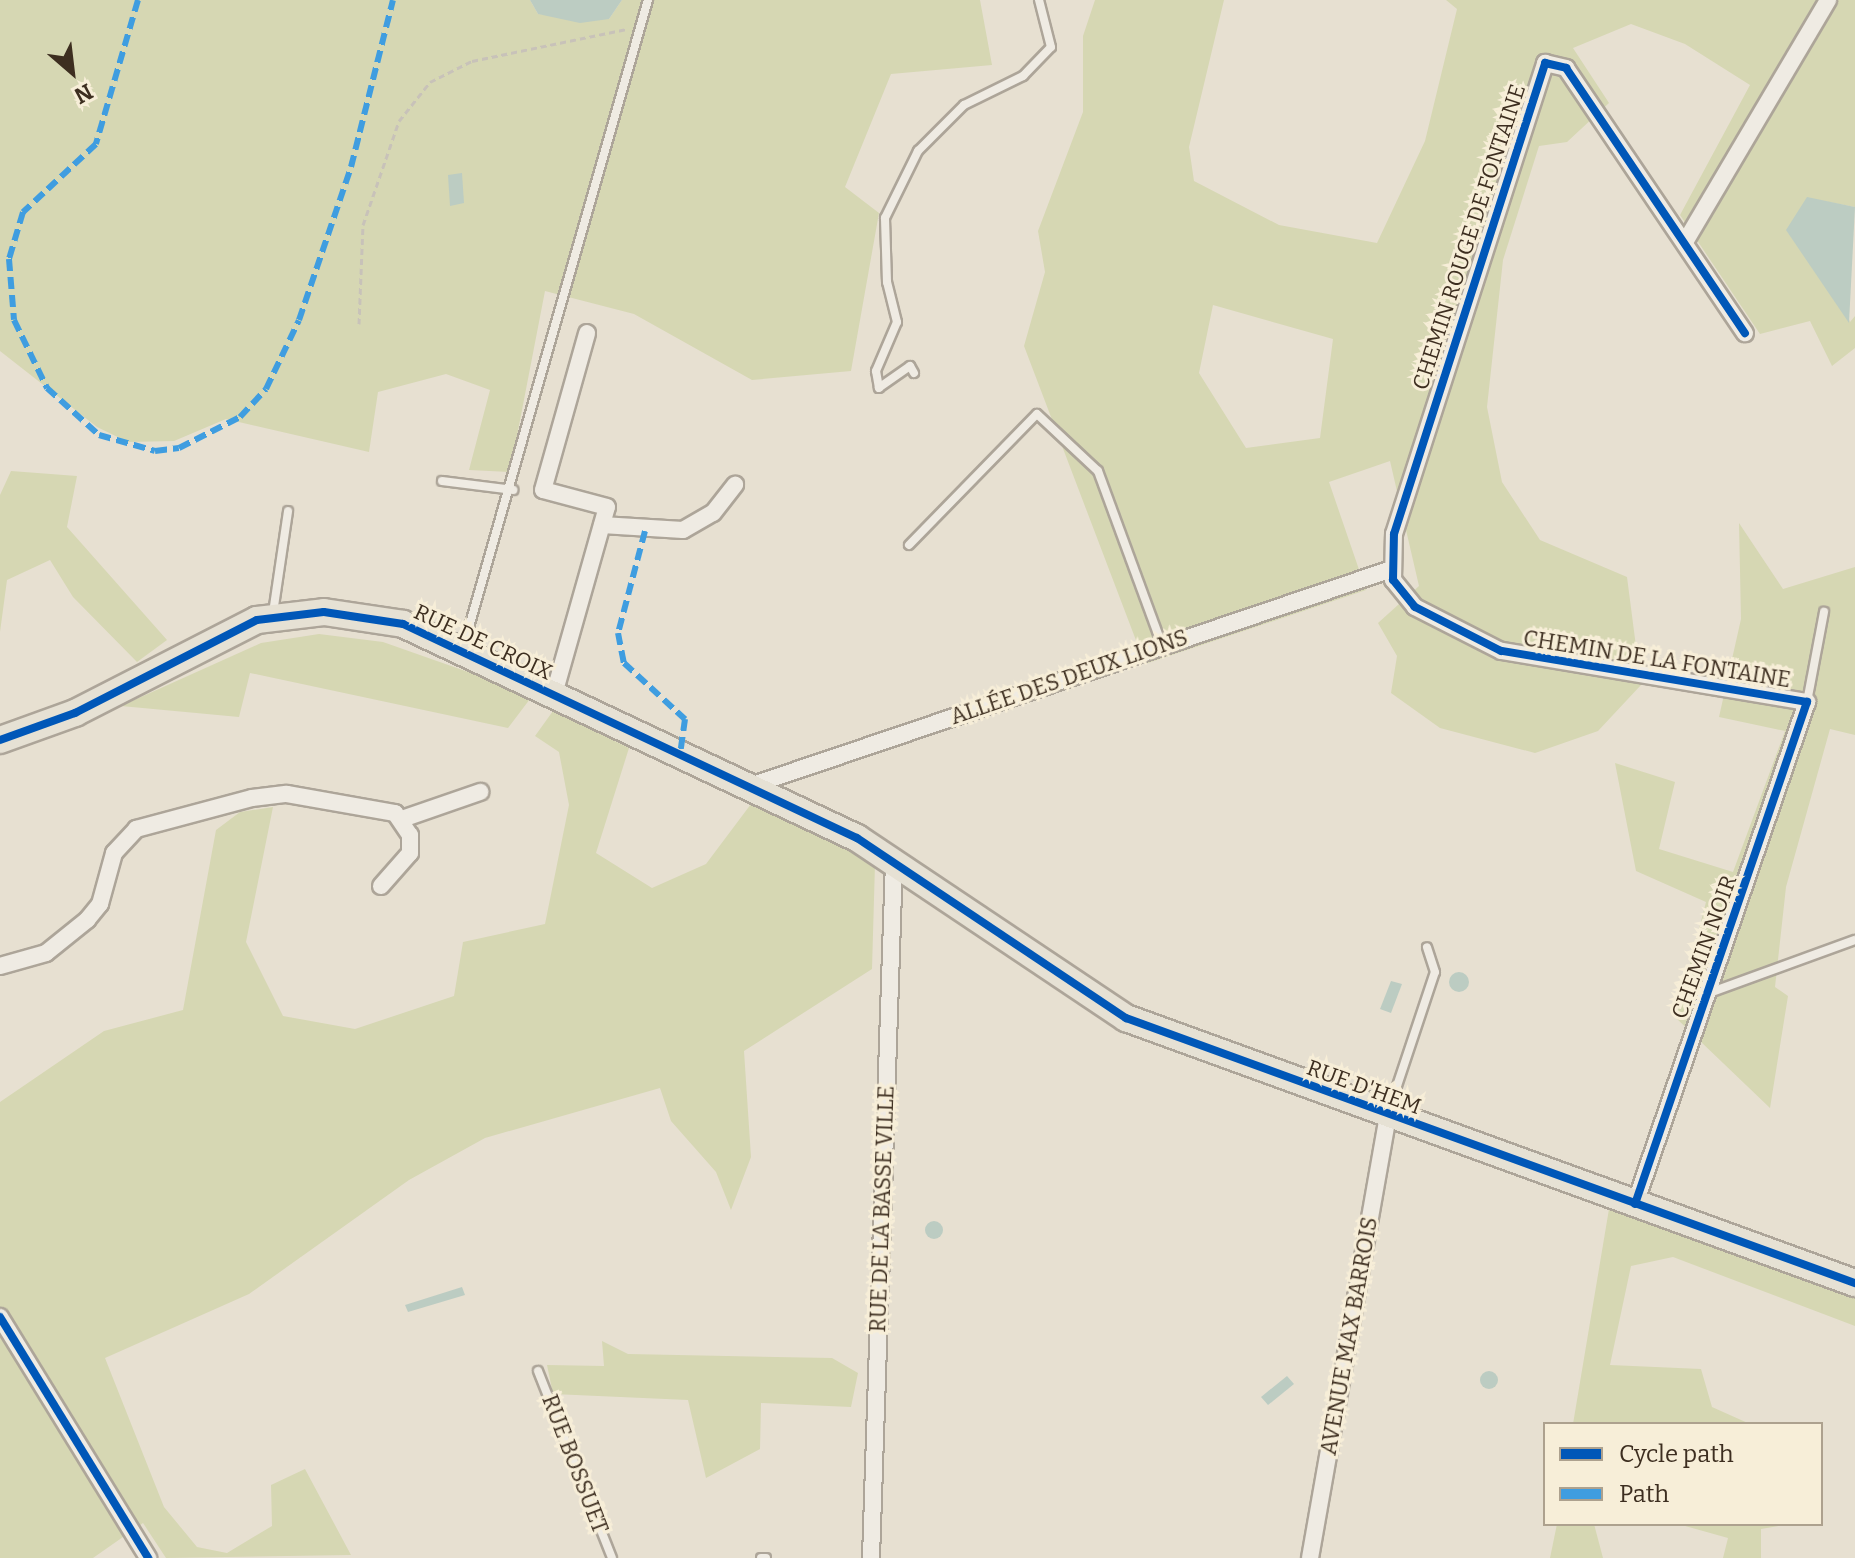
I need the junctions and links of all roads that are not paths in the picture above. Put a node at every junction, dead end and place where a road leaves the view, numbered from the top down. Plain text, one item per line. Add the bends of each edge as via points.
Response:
1 (648, 0) edge
2 (1039, 0) edge
3 (1828, 0) edge
4 (1685, 242) junction
5 (587, 333) dead end
6 (1745, 333) dead end
7 (914, 373) dead end
8 (442, 481) dead end
9 (735, 485) dead end
10 (513, 490) junction
11 (288, 511) dead end
12 (602, 525) junction
13 (909, 545) dead end
14 (1389, 570) junction
15 (1824, 612) dead end
16 (273, 616) junction
17 (1162, 645) junction
18 (463, 649) junction
19 (554, 694) junction
20 (1807, 702) junction
21 (0, 740) edge
22 (750, 786) junction
23 (480, 792) dead end
24 (402, 819) junction
25 (894, 860) junction
26 (381, 886) dead end
27 (1855, 940) edge
28 (1427, 947) dead end
29 (0, 966) edge
30 (1705, 995) junction
31 (1388, 1114) junction
32 (1635, 1204) junction
33 (1855, 1283) edge
34 (0, 1317) edge
35 (538, 1371) dead end
36 (148, 1558) edge
37 (612, 1558) edge
38 (871, 1558) edge
39 (1310, 1558) edge

1 - 10 lane via 635,27
2 - 7 lane via 1051,47 1023,76 964,105 918,151 885,218 887,282 897,322 876,371 879,388 910,366
3 - 4 street
4 - 6 street, CHEMIN ROUGE DE FONTAINE
4 - 14 street, CHEMIN ROUGE DE FONTAINE via 1566,68 1545,63 1398,519
5 - 12 street via 543,490 607,507
8 - 10 lane
9 - 12 street via 713,513 683,530
10 - 18 lane
11 - 16 lane
12 - 19 street, RUE DE CROIX
13 - 17 lane via 1037,414 1098,471
14 - 17 street, ALLÉE DES DEUX LIONS
14 - 20 street, CHEMIN DE LA FONTAINE via 1415,607 1501,651
15 - 20 lane, CHEMIN NOIR
16 - 18 main road, RUE DE CROIX via 374,617
16 - 21 main road, RUE DE CROIX via 220,633 75,713
17 - 22 street, ALLÉE DES DEUX LIONS
18 - 19 main road, RUE DE CROIX
19 - 22 main road, RUE DE CROIX
20 - 30 street, CHEMIN NOIR
22 - 25 main road, RUE DE CROIX
23 - 24 street
24 - 26 street via 410,853
24 - 29 street via 373,806 278,794 146,824 114,853 100,904 87,920 46,953
25 - 31 main road, RUE D'HEM via 1126,1018
25 - 38 street, RUE DE LA BASSE VILLE
27 - 30 lane
28 - 31 lane via 1435,972
30 - 32 street, CHEMIN NOIR
31 - 32 main road, RUE D'HEM
31 - 39 street, AVENUE MAX BARROIS
32 - 33 main road, RUE D'HEM
34 - 36 street
35 - 37 lane, RUE BOSSUET

